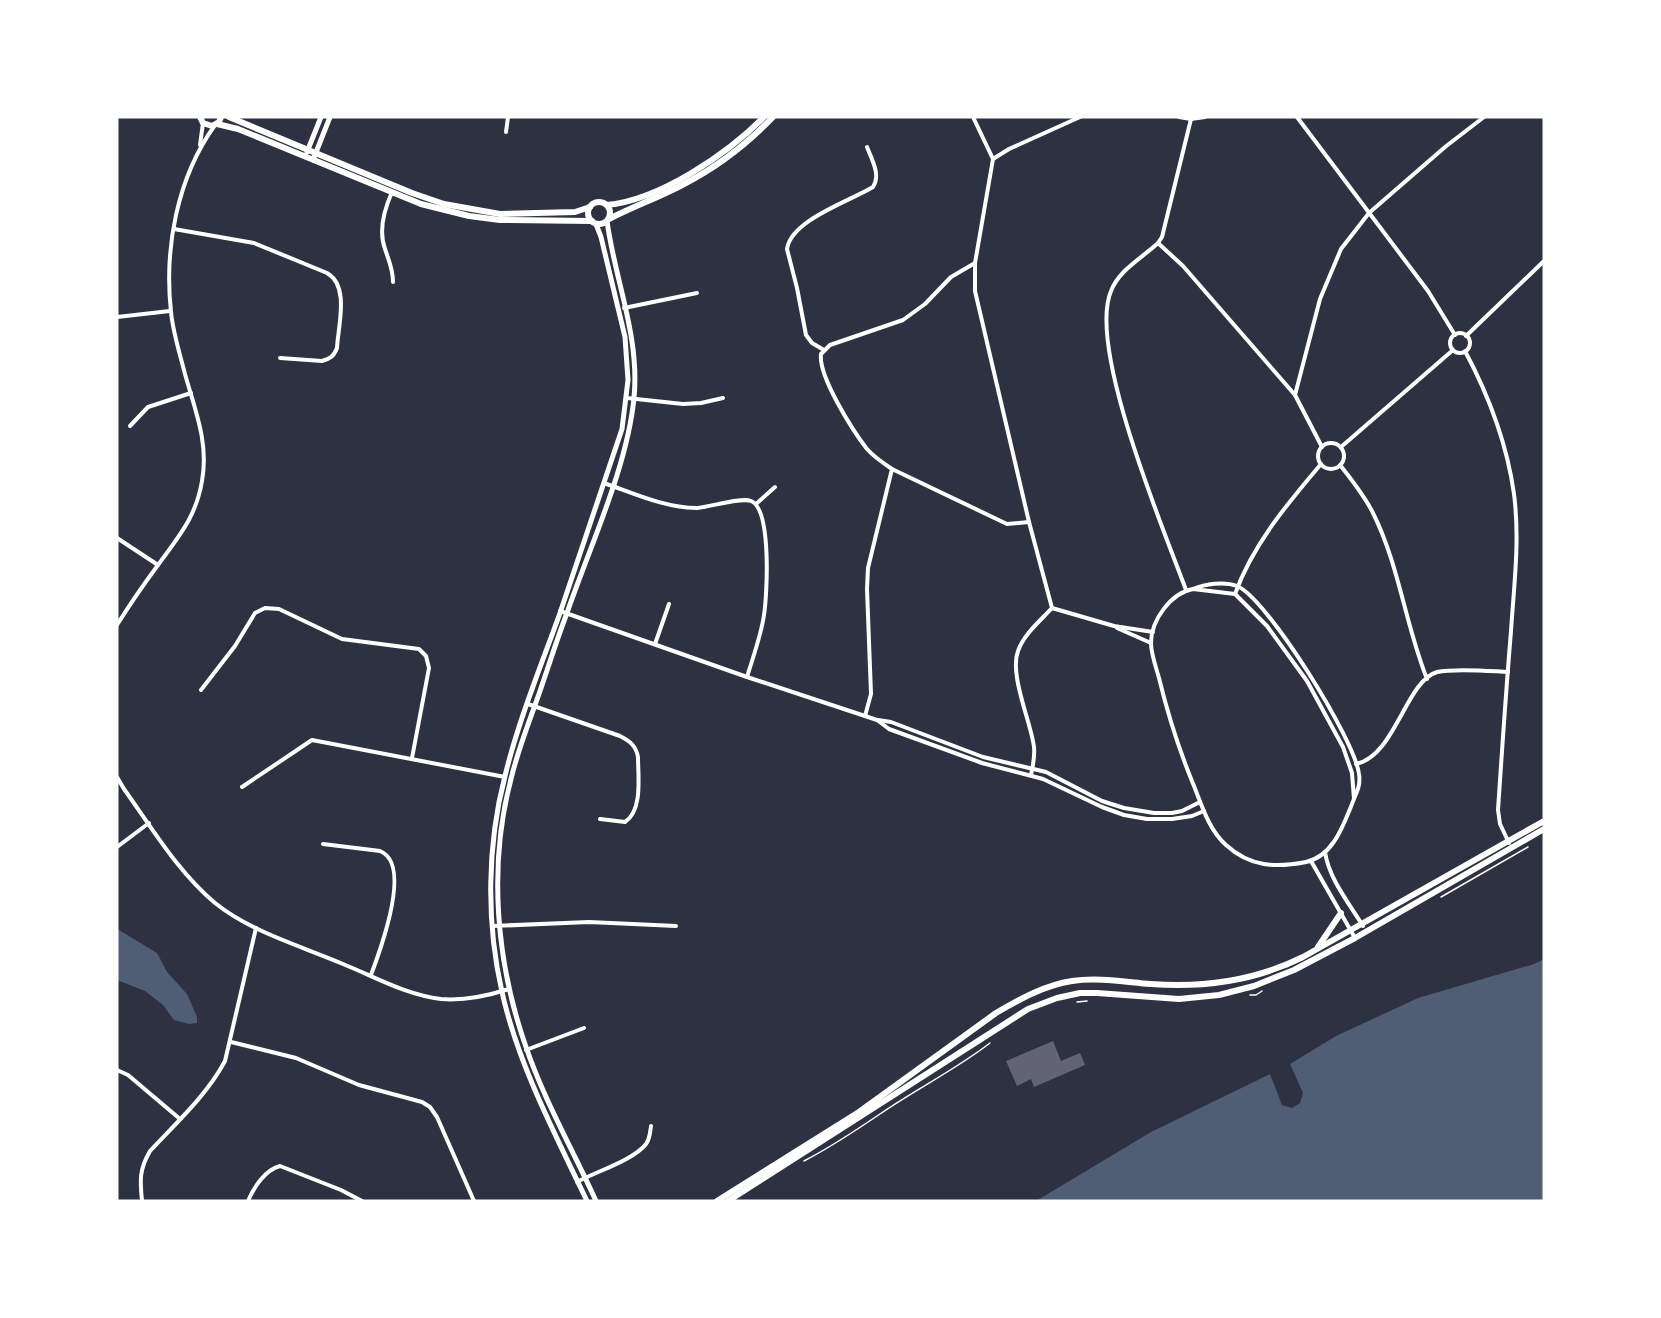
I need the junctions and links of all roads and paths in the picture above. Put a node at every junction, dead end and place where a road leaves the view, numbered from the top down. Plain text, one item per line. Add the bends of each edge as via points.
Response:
1 (221, 117) edge
2 (229, 117) edge
3 (321, 117) edge
4 (330, 117) edge
5 (508, 117) edge
6 (764, 117) edge
7 (772, 117) edge
8 (973, 117) edge
9 (1080, 117) edge
10 (1179, 117) edge
11 (1205, 117) edge
12 (1297, 117) edge
13 (1484, 117) edge
14 (1191, 119) junction
15 (202, 120) edge
16 (216, 124) junction
17 (506, 132) dead end
18 (867, 147) dead end
19 (199, 148) junction
20 (306, 153) junction
21 (315, 157) junction
22 (993, 159) junction
23 (392, 192) junction
24 (607, 205) junction
25 (590, 207) junction
26 (1368, 213) junction
27 (608, 220) junction
28 (593, 222) junction
29 (174, 229) junction
30 (1158, 243) junction
31 (1544, 261) edge
32 (975, 264) junction
33 (393, 282) dead end
34 (697, 294) dead end
35 (623, 308) junction
36 (170, 311) junction
37 (117, 317) edge
38 (1455, 335) junction
39 (1466, 336) junction
40 (824, 350) junction
41 (1453, 350) junction
42 (1465, 351) junction
43 (280, 358) dead end
44 (191, 393) junction
45 (1295, 395) junction
46 (627, 398) junction
47 (723, 398) dead end
48 (634, 399) junction
49 (130, 426) dead end
50 (1322, 447) junction
51 (1341, 447) junction
52 (1322, 464) junction
53 (1340, 465) junction
54 (892, 469) junction
55 (604, 483) junction
56 (612, 486) junction
57 (775, 487) dead end
58 (756, 504) junction
59 (1029, 522) junction
60 (117, 538) edge
61 (158, 565) junction
62 (1238, 586) junction
63 (1193, 589) junction
64 (1186, 590) junction
65 (1235, 594) junction
66 (669, 604) dead end
67 (1052, 608) junction
68 (563, 612) junction
69 (117, 625) edge
70 (1114, 626) junction
71 (1153, 632) junction
72 (1151, 643) junction
73 (655, 644) junction
74 (1508, 672) junction
75 (747, 677) junction
76 (1427, 679) junction
77 (201, 690) dead end
78 (528, 704) junction
79 (535, 706) junction
80 (865, 716) junction
81 (877, 720) junction
82 (412, 758) junction
83 (1357, 764) junction
84 (1350, 766) junction
85 (1032, 768) junction
86 (1031, 775) junction
87 (117, 777) edge
88 (507, 778) junction
89 (242, 787) dead end
90 (1354, 799) junction
91 (1200, 802) junction
92 (1204, 812) junction
93 (600, 819) dead end
94 (1544, 821) edge
95 (148, 823) junction
96 (1544, 829) edge
97 (1508, 841) junction
98 (323, 844) dead end
99 (1530, 846) dead end
100 (117, 847) edge
101 (1512, 848) junction
102 (1325, 852) junction
103 (1311, 861) junction
104 (1334, 878) junction
105 (1325, 884) junction
106 (1440, 897) dead end
107 (1341, 913) junction
108 (1362, 923) junction
109 (496, 926) junction
110 (676, 926) dead end
111 (256, 928) junction
112 (1351, 929) junction
113 (1367, 931) junction
114 (1355, 938) junction
115 (1318, 948) junction
116 (371, 975) junction
117 (1265, 988) dead end
118 (509, 989) junction
119 (502, 991) junction
120 (1249, 994) dead end
121 (1092, 1000) dead end
122 (1073, 1002) dead end
123 (584, 1028) dead end
124 (994, 1039) dead end
125 (231, 1042) junction
126 (523, 1051) junction
127 (117, 1070) edge
128 (180, 1119) junction
129 (651, 1126) dead end
130 (802, 1162) dead end
131 (585, 1177) junction
132 (577, 1182) junction
133 (142, 1201) edge
134 (248, 1201) edge
135 (362, 1201) edge
136 (474, 1201) edge
137 (586, 1201) edge
138 (596, 1201) edge
139 (717, 1201) edge
140 (728, 1201) edge

1 - 16 main road
2 - 20 main road
3 - 20 street
4 - 21 street
5 - 17 street
6 - 24 main road via 699,168 636,199
7 - 27 main road via 737,150 707,171
8 - 22 street
9 - 22 street
10 - 14 street
11 - 14 street
12 - 26 street
13 - 26 street
14 - 30 street
15 - 16 main road
15 - 19 street
16 - 19 street
16 - 20 main road
18 - 40 street via 876,172 873,187 835,204 799,229 788,243 806,335
19 - 29 street
20 - 21 main road
21 - 23 main road
21 - 25 main road via 418,195 472,210 545,213
22 - 32 street
23 - 28 main road via 434,208 488,219
23 - 33 street via 382,228
24 - 25 main road via 600,202
24 - 27 main road
25 - 28 main road
26 - 38 street via 1428,291
26 - 45 street via 1341,249 1320,299
27 - 28 main road via 602,224
27 - 35 street
28 - 35 street via 602,237
29 - 36 street via 169,265
29 - 43 street via 254,243 335,278 341,293 335,353 322,361
30 - 45 street via 1183,266
30 - 64 street via 1114,284 1107,304 1107,332 1129,432
31 - 39 street
32 - 40 street via 951,277 903,320
32 - 59 street via 975,291
34 - 35 street
35 - 46 street
35 - 48 street via 635,361
36 - 37 street
36 - 44 street
38 - 39 street
38 - 41 street via 1450,342
39 - 42 street via 1470,344
40 - 54 street via 823,371 838,403 864,445
41 - 42 street
41 - 51 street
42 - 74 street via 1490,403 1514,492 1517,533
44 - 49 street via 148,407
44 - 61 street via 205,444 202,482 185,529
45 - 50 street
46 - 48 street
46 - 55 street via 622,429
47 - 48 street via 693,404
48 - 56 street
50 - 51 street via 1329,443
50 - 52 street via 1318,456
51 - 53 street via 1344,456
52 - 53 street via 1332,469
52 - 62 street via 1280,513
53 - 76 street via 1357,486 1382,532
54 - 59 street via 1007,524
54 - 80 street via 868,568 871,694
55 - 56 street
55 - 68 street
56 - 58 street via 685,507 711,507 739,500
56 - 68 street
57 - 58 street
58 - 75 street via 766,543 765,614
59 - 67 street
60 - 61 street
61 - 69 street
62 - 63 street via 1208,584
62 - 65 street
62 - 83 street via 1256,602 1311,677
63 - 64 street
63 - 65 street
64 - 71 street via 1169,602
65 - 84 street via 1267,626 1306,681
66 - 73 street
67 - 70 street
67 - 85 street via 1030,632 1016,658 1033,745
68 - 73 street
68 - 78 street
68 - 79 street
70 - 71 street
70 - 72 street
71 - 72 street
72 - 91 street via 1170,723
73 - 75 street
74 - 76 street via 1436,673
74 - 97 street via 1498,810
75 - 80 street
76 - 83 street via 1377,753
77 - 82 street via 255,613 265,608 279,609 342,639 419,649 429,668
78 - 79 street
78 - 88 street
79 - 88 street
79 - 93 street via 620,736 637,751 637,803 633,815 625,822
80 - 81 street
81 - 85 street via 983,757
81 - 86 street via 889,729 982,763
82 - 88 street
82 - 89 street via 312,740
83 - 84 street
83 - 90 street via 1360,783
84 - 90 street
85 - 86 street
85 - 91 street via 1102,801 1139,812 1182,811
86 - 92 street via 1124,815 1172,819
87 - 95 street
88 - 109 street via 492,854
90 - 102 street via 1341,832
91 - 92 street
92 - 103 street via 1218,837 1245,859 1278,866
94 - 97 main road
95 - 100 street
95 - 111 street via 199,889
96 - 101 main road
97 - 101 street
97 - 108 main road
98 - 116 street via 380,851 394,866 388,924
99 - 106 path
101 - 113 main road
102 - 103 street
102 - 104 street
103 - 105 street
104 - 105 street
104 - 108 street
105 - 107 street
107 - 112 street
107 - 115 main road
108 - 112 main road
108 - 113 street
109 - 110 street via 589,922
109 - 118 street
109 - 119 street
111 - 116 street
111 - 125 street
112 - 114 street
112 - 115 main road
113 - 114 main road
114 - 140 main road via 1294,970 1225,993 1175,999 1097,993 1068,995 1041,1003 999,1026
115 - 139 main road via 1278,968 1222,983 1186,986 1081,980 1032,994 996,1013 859,1112
116 - 119 street via 409,992 444,999 475,998
117 - 120 path via 1256,995
118 - 119 street
118 - 126 street
119 - 126 street
121 - 122 path
123 - 126 street
124 - 130 path via 965,1062
125 - 128 street via 219,1073
125 - 136 street via 296,1058 359,1085 430,1107
126 - 131 street
126 - 132 street
127 - 128 street
128 - 133 street via 143,1163
129 - 131 street via 645,1146
131 - 132 street
131 - 138 street
132 - 137 street
134 - 135 street via 268,1172 280,1166

